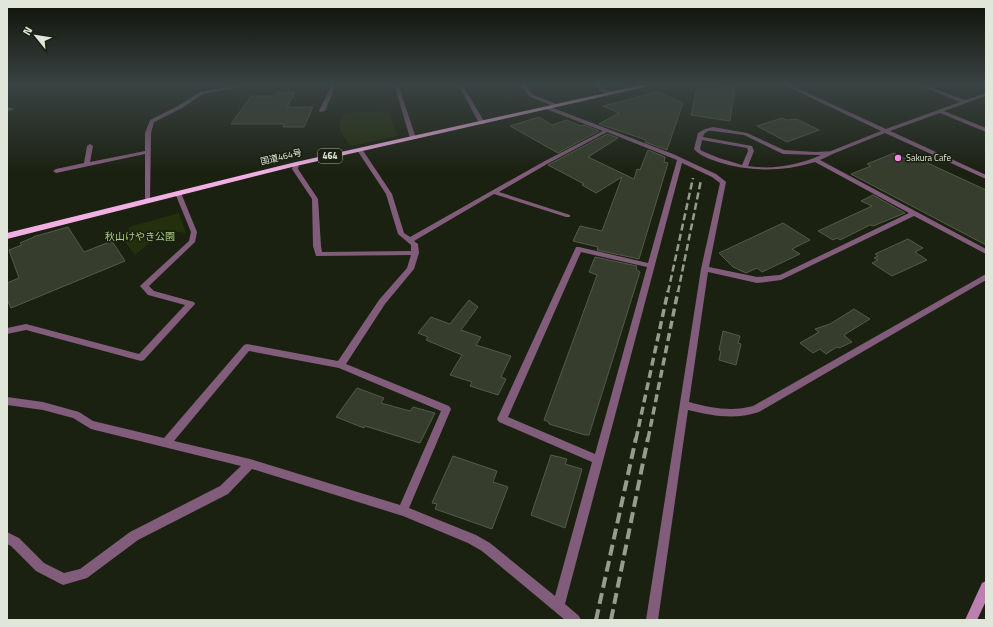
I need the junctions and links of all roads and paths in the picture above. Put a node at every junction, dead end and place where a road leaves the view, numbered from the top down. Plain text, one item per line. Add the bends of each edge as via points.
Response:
1 (167, 113) edge
2 (405, 113) edge
3 (477, 113) edge
4 (525, 113) edge
5 (561, 113) edge
6 (847, 113) edge
7 (938, 113) edge
8 (945, 113) edge
9 (482, 123) junction
10 (986, 130) edge
11 (606, 131) junction
12 (885, 131) junction
13 (413, 138) junction
14 (699, 138) junction
15 (90, 146) dead end
16 (360, 150) junction
17 (778, 151) junction
18 (147, 152) junction
19 (833, 152) junction
20 (680, 160) junction
21 (816, 160) junction
22 (296, 164) junction
23 (87, 165) junction
24 (744, 167) junction
25 (779, 169) junction
26 (56, 171) dead end
27 (986, 177) edge
28 (493, 192) junction
29 (178, 193) junction
30 (148, 200) junction
31 (915, 213) junction
32 (568, 216) dead end
33 (7, 236) edge
34 (410, 240) junction
35 (986, 252) edge
36 (415, 253) junction
37 (651, 266) junction
38 (705, 269) junction
39 (986, 277) edge
40 (7, 331) edge
41 (340, 365) junction
42 (7, 401) edge
43 (684, 405) junction
44 (166, 443) junction
45 (598, 460) junction
46 (250, 464) junction
47 (403, 512) junction
48 (7, 538) edge
49 (986, 587) edge
50 (558, 606) junction
51 (575, 620) edge
52 (652, 620) edge
53 (971, 620) edge

1 - 18 street via 152,121 148,133
2 - 13 street
3 - 9 street
4 - 9 highway, 国道464号 / 464
5 - 11 street
6 - 12 street
7 - 12 street
8 - 10 street
9 - 13 highway, 国道464号 / 464
11 - 20 street
11 - 28 street
12 - 19 street
12 - 27 street
13 - 16 highway, 国道464号 / 464
14 - 17 street via 702,131 707,130 738,132 750,135
14 - 24 street via 697,149 700,152
14 - 24 street via 750,147 751,152
15 - 23 street
16 - 22 highway, 国道464号 / 464
16 - 34 street via 389,194 401,234
17 - 19 street via 815,154
17 - 25 street via 784,162
18 - 23 street
18 - 30 street
19 - 21 street
20 - 37 street
20 - 38 street via 721,178 723,182
21 - 25 street
21 - 31 street
22 - 29 highway, 国道464号 / 464
22 - 36 street via 295,169 315,199 319,254
23 - 26 street
24 - 25 street
28 - 32 street
28 - 34 street
29 - 30 highway, 国道464号 / 464
29 - 40 street via 194,232 192,242 144,286 151,293 191,304 141,358 26,327
30 - 33 highway, 国道464号 / 464
31 - 35 street
31 - 38 street via 781,277 757,280
34 - 36 street via 414,244
36 - 41 street via 410,269 382,302
37 - 45 street
37 - 45 street via 579,249 502,419
38 - 43 street
39 - 43 street via 756,409 743,414 729,415
41 - 44 street via 247,347
41 - 47 street via 446,409
42 - 44 street via 43,406 76,415 91,425
43 - 52 street
44 - 46 street
45 - 50 street
46 - 47 street
46 - 48 street via 224,490 134,536 83,574 63,579 40,567 15,542
47 - 50 street via 472,539
49 - 53 main road
50 - 51 street

